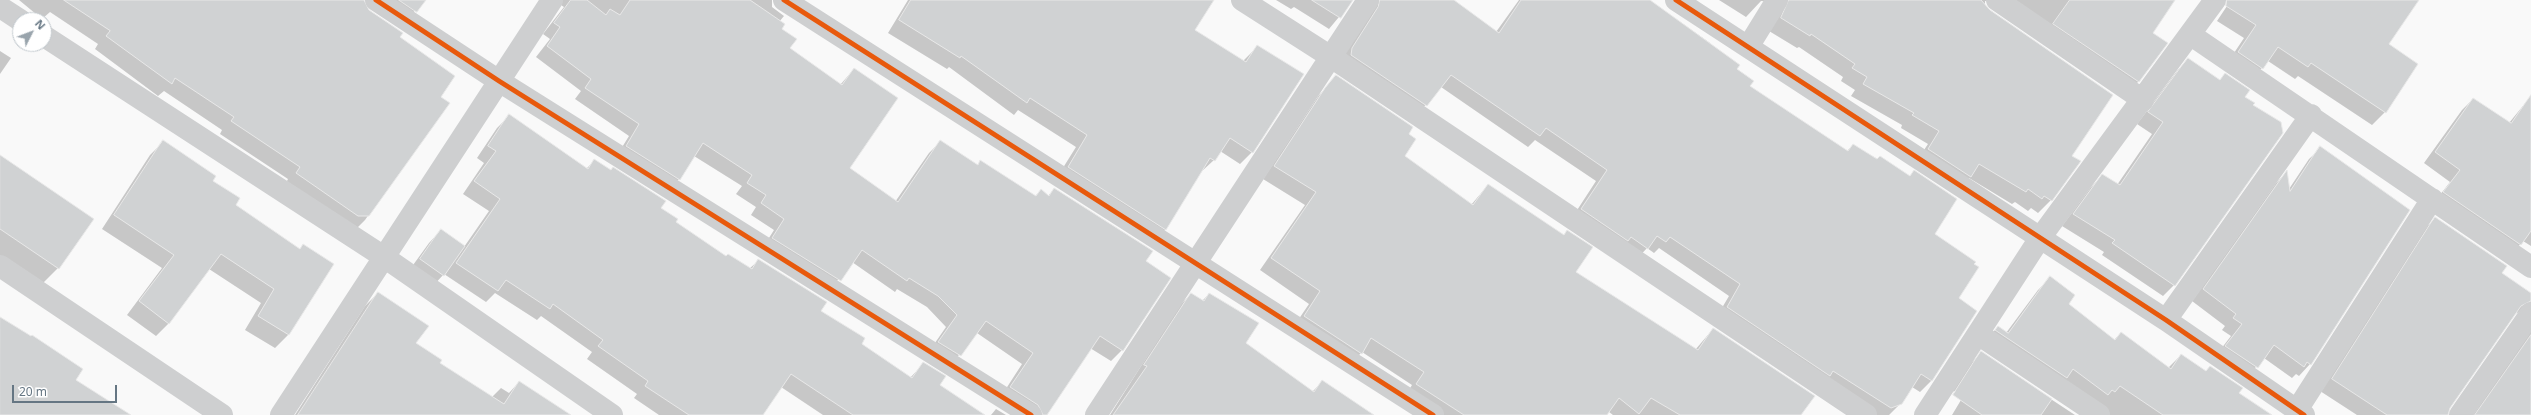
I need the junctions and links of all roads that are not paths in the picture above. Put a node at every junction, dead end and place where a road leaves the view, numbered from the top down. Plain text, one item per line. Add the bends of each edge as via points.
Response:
1 (376, 0) edge
2 (552, 0) edge
3 (784, 0) edge
4 (1242, 0) edge
5 (1368, 0) edge
6 (1676, 0) edge
7 (1777, 0) edge
8 (1997, 0) edge
9 (2215, 0) edge
10 (0, 7) edge
11 (12, 15) edge
12 (2191, 35) junction
13 (52, 41) edge
14 (1748, 47) junction
15 (1331, 57) junction
16 (499, 81) junction
17 (2143, 100) junction
18 (2310, 115) junction
19 (2432, 199) junction
20 (2040, 238) junction
21 (384, 257) junction
22 (1195, 264) junction
23 (0, 266) edge
24 (2531, 267) edge
25 (2531, 313) edge
26 (2166, 320) junction
27 (1978, 334) junction
28 (2301, 413) edge
29 (222, 415) edge
30 (281, 415) edge
31 (612, 415) edge
32 (1031, 415) edge
33 (1096, 415) edge
34 (1433, 415) edge
35 (1866, 415) edge
36 (1925, 415) edge
37 (2099, 415) edge
38 (2460, 415) edge

1 - 16 street
2 - 16 street
3 - 22 street
4 - 15 street
5 - 15 street
6 - 14 street
7 - 14 street
8 - 17 street
9 - 12 street
10 - 11 street
12 - 17 street
12 - 18 street
13 - 21 street
14 - 20 street
15 - 22 street
15 - 35 street
16 - 21 street
16 - 32 street
17 - 20 street
18 - 19 street
18 - 26 street
19 - 24 street
19 - 28 street
20 - 26 street
20 - 27 street
21 - 30 street
21 - 31 street
22 - 33 street
22 - 34 street
23 - 29 street
25 - 38 street
26 - 28 street
27 - 36 street
27 - 37 street

